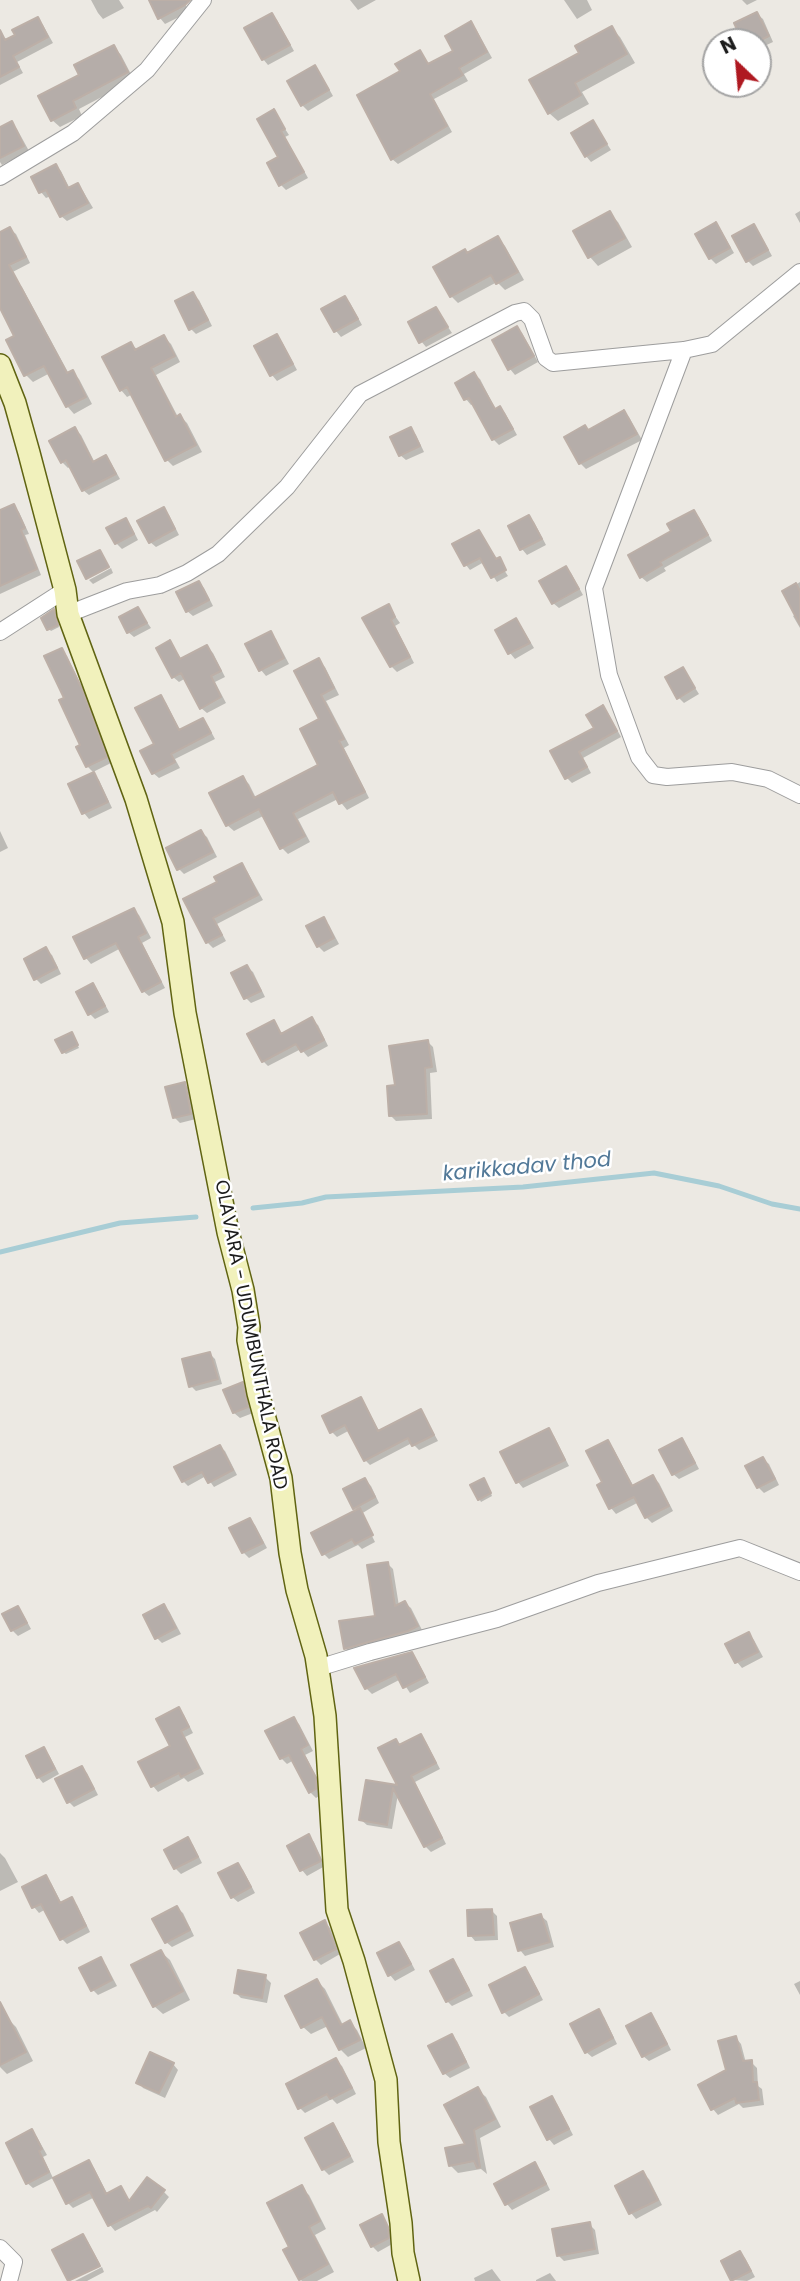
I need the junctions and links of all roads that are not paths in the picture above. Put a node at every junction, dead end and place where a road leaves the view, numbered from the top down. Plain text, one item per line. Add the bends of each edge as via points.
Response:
1 (203, 0) edge
2 (0, 177) edge
3 (800, 272) edge
4 (684, 351) junction
5 (0, 365) edge
6 (65, 590) junction
7 (68, 614) junction
8 (0, 632) edge
9 (800, 795) edge
10 (800, 1572) edge
11 (318, 1668) junction
12 (0, 2248) edge
13 (9, 2281) edge
14 (410, 2281) edge

1 - 2 street via 147,70 73,133
3 - 4 street via 712,344
4 - 7 street via 553,363 546,358 532,319 524,311 515,313 360,394 287,487 218,554 160,585 127,591
4 - 9 street via 594,587 609,675 639,757 653,775 732,772 768,779
5 - 6 main road, OLAVARA - UDUMBUNTHALA ROAD via 19,416
6 - 7 main road, OLAVARA - UDUMBUNTHALA ROAD
6 - 8 street
7 - 11 main road, OLAVARA - UDUMBUNTHALA ROAD via 136,799 173,922 185,1013 243,1290 258,1393 281,1478 297,1590
10 - 11 street via 740,1548 598,1583 497,1619
11 - 14 main road, OLAVARA - UDUMBUNTHALA ROAD via 337,1910 386,2080 389,2142
12 - 13 street via 14,2262

